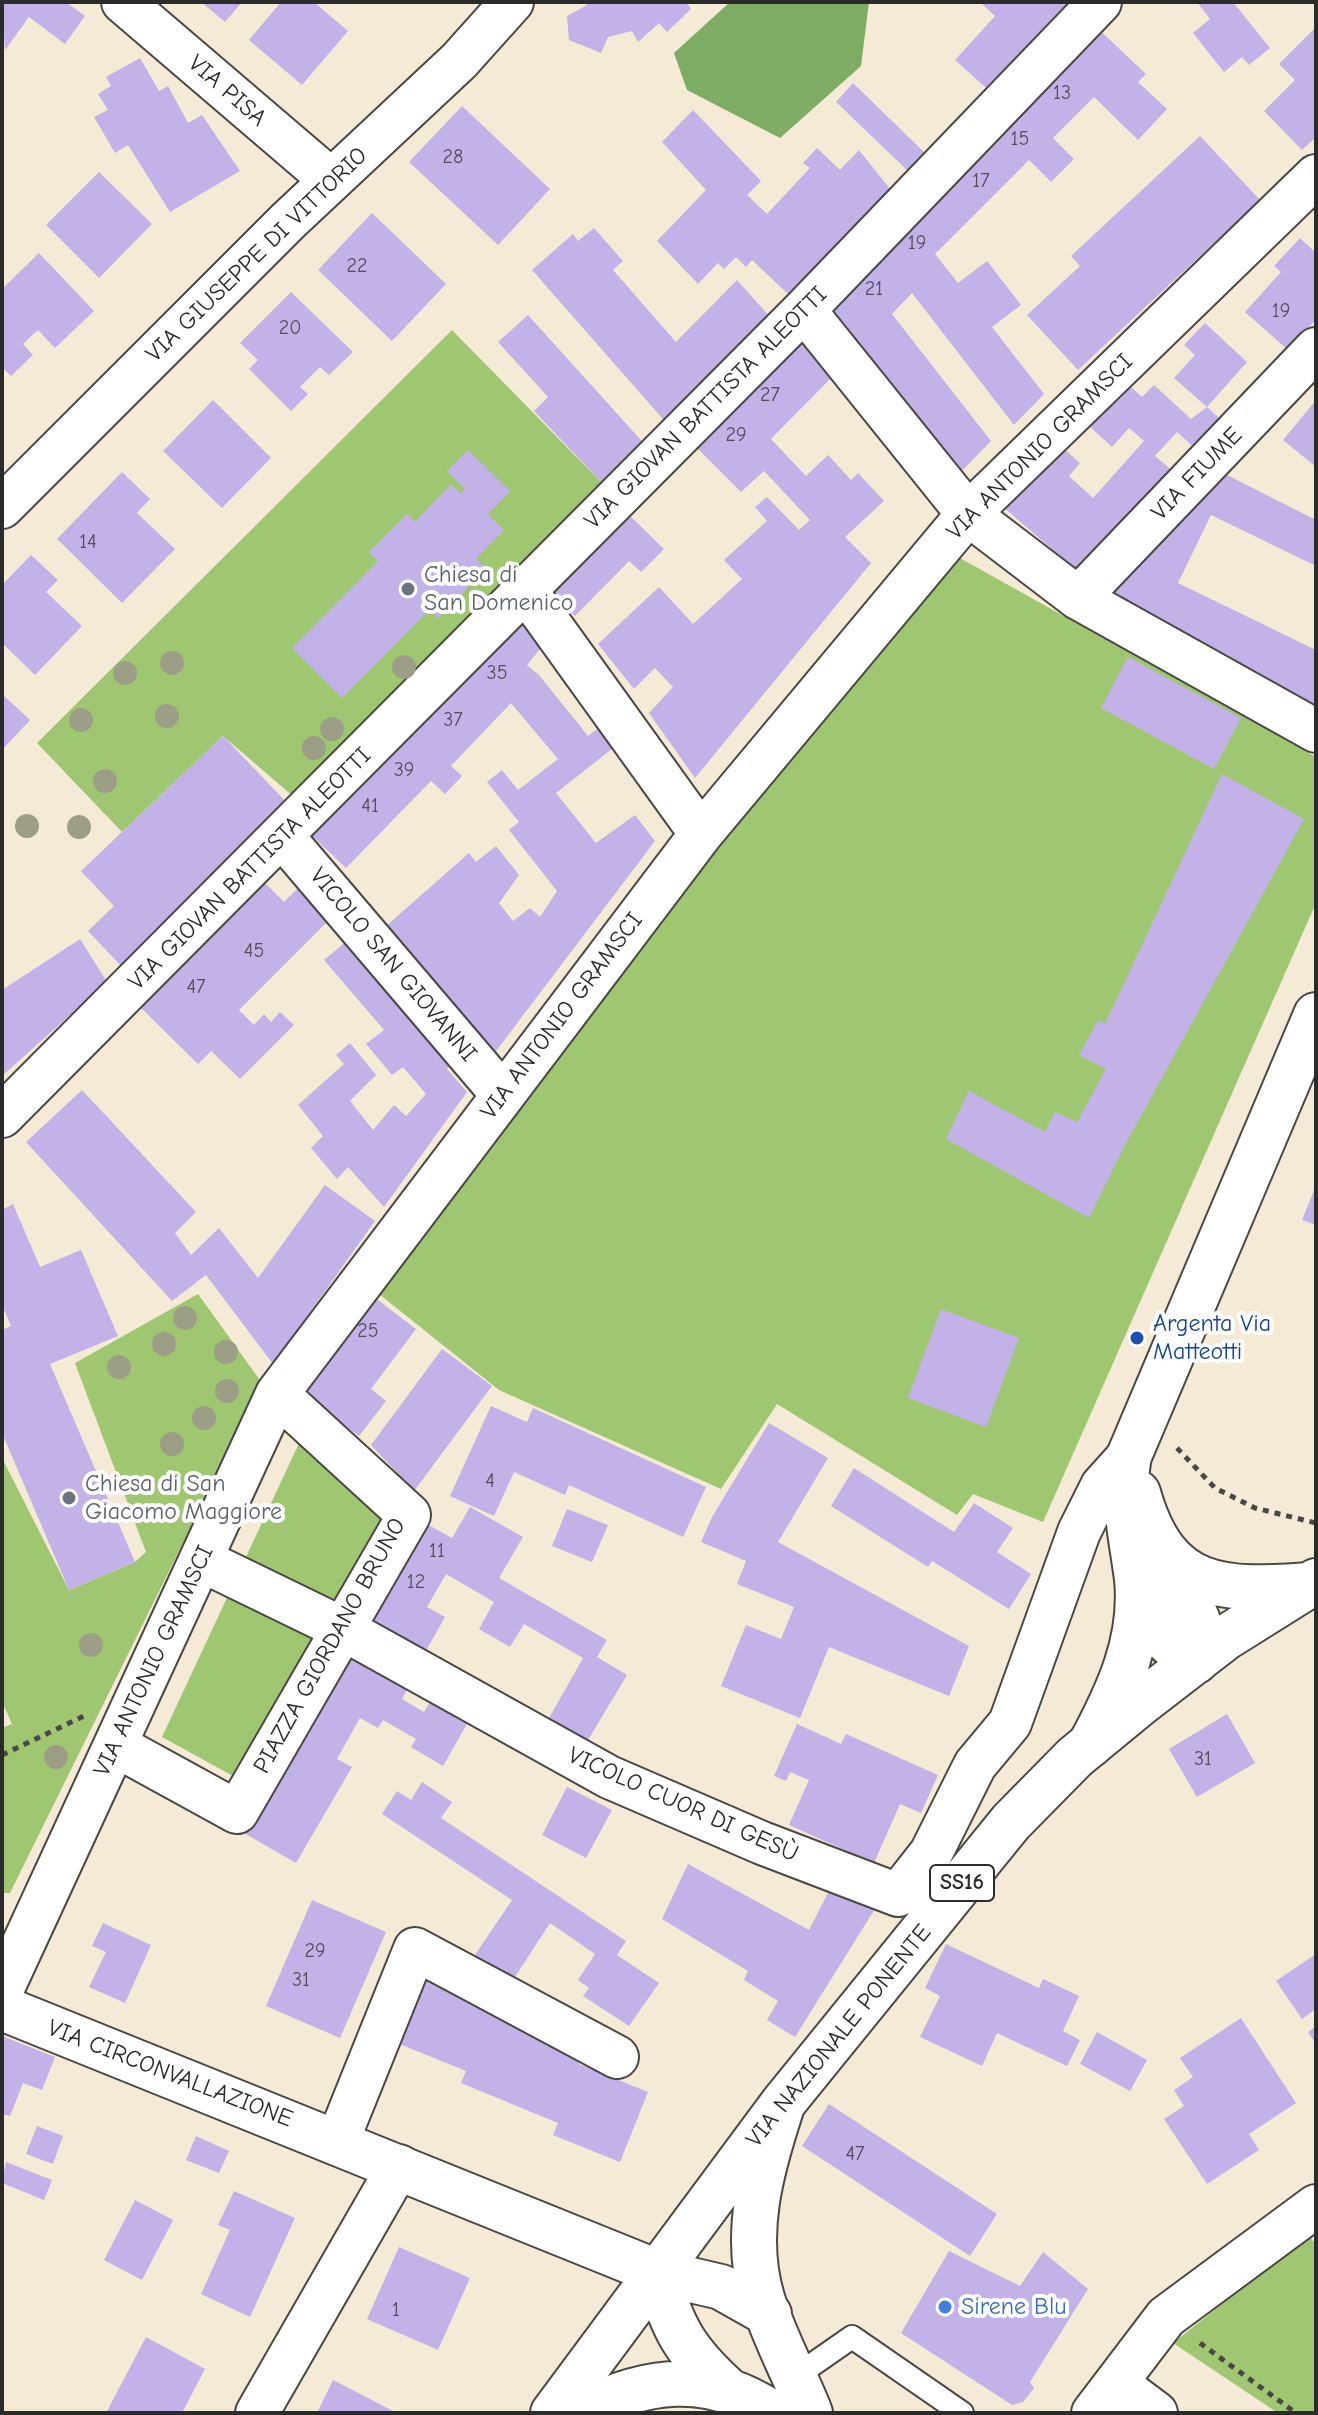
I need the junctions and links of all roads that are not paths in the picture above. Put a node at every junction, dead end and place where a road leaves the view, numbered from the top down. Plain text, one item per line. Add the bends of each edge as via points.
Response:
1 (123, 2) edge
2 (511, 2) edge
3 (1095, 3) edge
4 (1316, 176) edge
5 (331, 180) junction
6 (804, 310) junction
7 (1316, 349) edge
8 (2, 507) edge
9 (968, 514) junction
10 (526, 591) junction
11 (1078, 598) junction
12 (1316, 731) edge
13 (701, 834) junction
14 (283, 837) junction
15 (1316, 1015) edge
16 (502, 1094) junction
17 (2, 1116) edge
18 (277, 1394) junction
19 (1136, 1441) junction
20 (1169, 1554) junction
21 (201, 1560) junction
22 (1314, 1583) edge
23 (1137, 1584) junction
24 (343, 1629) junction
25 (1196, 1661) junction
26 (118, 1739) junction
27 (1090, 1745) junction
28 (2, 1990) edge
29 (2, 2008) edge
30 (617, 2057) dead end
31 (783, 2103) junction
32 (338, 2140) junction
33 (399, 2166) junction
34 (1316, 2206) edge
35 (657, 2272) junction
36 (769, 2314) junction
37 (729, 2391) junction
38 (803, 2395) edge
39 (1105, 2398) edge
40 (257, 2413) edge
41 (553, 2413) edge
42 (580, 2413) edge
43 (772, 2413) edge
44 (962, 2413) edge
45 (1156, 2413) edge

1 - 5 street, VIA PISA
2 - 5 street, VIA GIUSEPPE DI VITTORIO via 459,61
3 - 6 street, VIA GIOVAN BATTISTA ALEOTTI
4 - 9 street, VIA ANTONIO GRAMSCI
5 - 8 street, VIA GIUSEPPE DI VITTORIO
6 - 9 street
6 - 10 street, VIA GIOVAN BATTISTA ALEOTTI
7 - 11 street, VIA FIUME
9 - 11 street
9 - 13 street, VIA ANTONIO GRAMSCI
10 - 13 street
10 - 14 street, VIA GIOVAN BATTISTA ALEOTTI
11 - 12 street
13 - 16 street, VIA ANTONIO GRAMSCI
14 - 16 street, VICOLO SAN GIOVANNI
14 - 17 street, VIA GIOVAN BATTISTA ALEOTTI
15 - 19 street
16 - 18 street, VIA ANTONIO GRAMSCI
18 - 21 street, VIA ANTONIO GRAMSCI
18 - 24 street, PIAZZA GIORDANO BRUNO via 409,1515
19 - 20 street via 1142,1506
19 - 23 street via 1124,1480
19 - 24 street, VICOLO CUOR DI GESÙ via 1102,1486 1079,1532 1010,1723 975,1765 931,1853 898,1895 609,1777
20 - 22 street via 1206,1584 1242,1589
20 - 25 street via 1198,1621
21 - 24 street
21 - 26 street, VIA ANTONIO GRAMSCI
22 - 25 street, VIA NAZIONALE PONENTE / SS16
23 - 25 street via 1160,1636
23 - 27 street via 1128,1663
24 - 26 street, PIAZZA GIORDANO BRUNO via 237,1812
25 - 27 street, VIA NAZIONALE PONENTE / SS16
26 - 28 street, VIA ANTONIO GRAMSCI
27 - 31 street, VIA NAZIONALE PONENTE / SS16 via 1011,1822
29 - 32 street, VIA CIRCONVALLAZIONE
30 - 32 street via 415,1949
31 - 35 street, VIA NAZIONALE PONENTE / SS16
31 - 36 street via 755,2203 755,2252
32 - 33 street, VIA CIRCONVALLAZIONE
33 - 35 street, VIA CIRCONVALLAZIONE
33 - 40 street
34 - 39 street via 1166,2317
35 - 36 street, VIA CIRCONVALLAZIONE via 721,2287
35 - 37 street via 682,2343
35 - 41 street, VIA NAZIONALE PONENTE / SS16
36 - 38 street
37 - 42 street via 702,2383 657,2384 612,2396
37 - 43 street
38 - 44 lane via 852,2337
39 - 45 street

